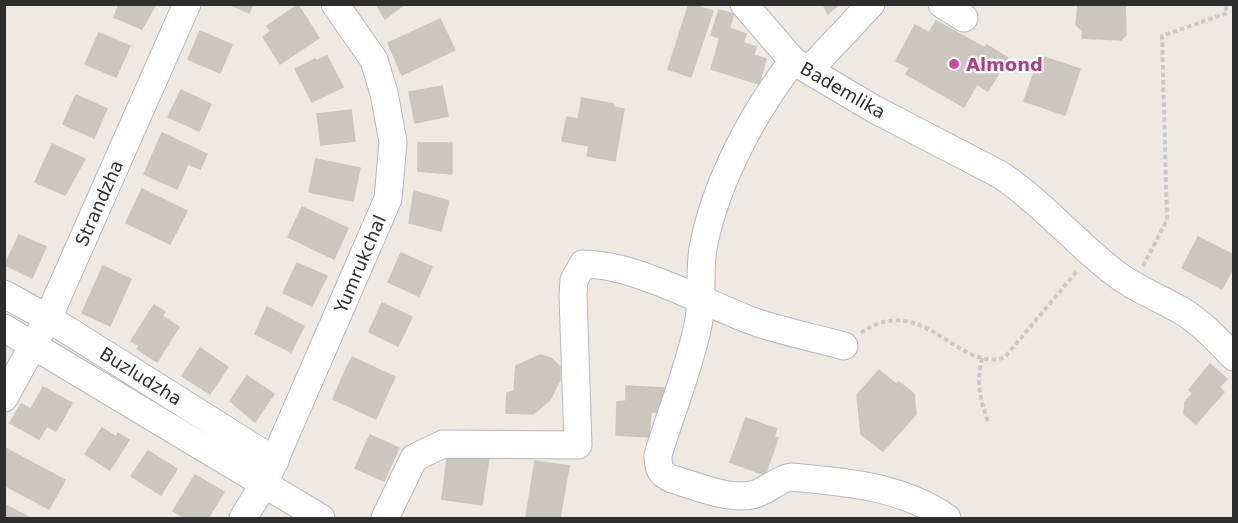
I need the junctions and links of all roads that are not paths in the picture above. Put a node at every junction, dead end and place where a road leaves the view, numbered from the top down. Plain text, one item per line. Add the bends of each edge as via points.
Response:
1 (187, 4) edge
2 (336, 4) edge
3 (744, 4) edge
4 (871, 4) edge
5 (801, 65) junction
6 (4, 294) edge
7 (700, 298) junction
8 (48, 318) junction
9 (4, 328) edge
10 (34, 344) junction
11 (843, 346) road end
12 (1233, 357) edge
13 (4, 399) edge
14 (270, 472) junction
15 (243, 519) edge
16 (321, 519) edge
17 (385, 519) edge
18 (947, 519) edge

1 - 8 street, Strandzha
2 - 14 street, Yumrukchal via 374,60 384,93 393,142 388,199
3 - 5 street, Bademlika
4 - 5 street
5 - 7 street via 768,93 719,195 704,242
5 - 12 street, Bademlika via 1019,187 1132,286 1183,312
6 - 8 street, Buzludzha
7 - 11 street via 758,323
7 - 17 street via 603,264 583,264 574,280 573,296 578,445 443,444 414,458
7 - 18 street via 699,323 658,455 658,468 665,476 742,497 759,493 782,478 860,483 925,503
8 - 10 street, Strandzha
8 - 14 street, Buzludzha
9 - 10 street, Buzludzha
10 - 13 street, Strandzha
10 - 14 street, Buzludzha
14 - 15 street, Yumrukchal
14 - 16 street

